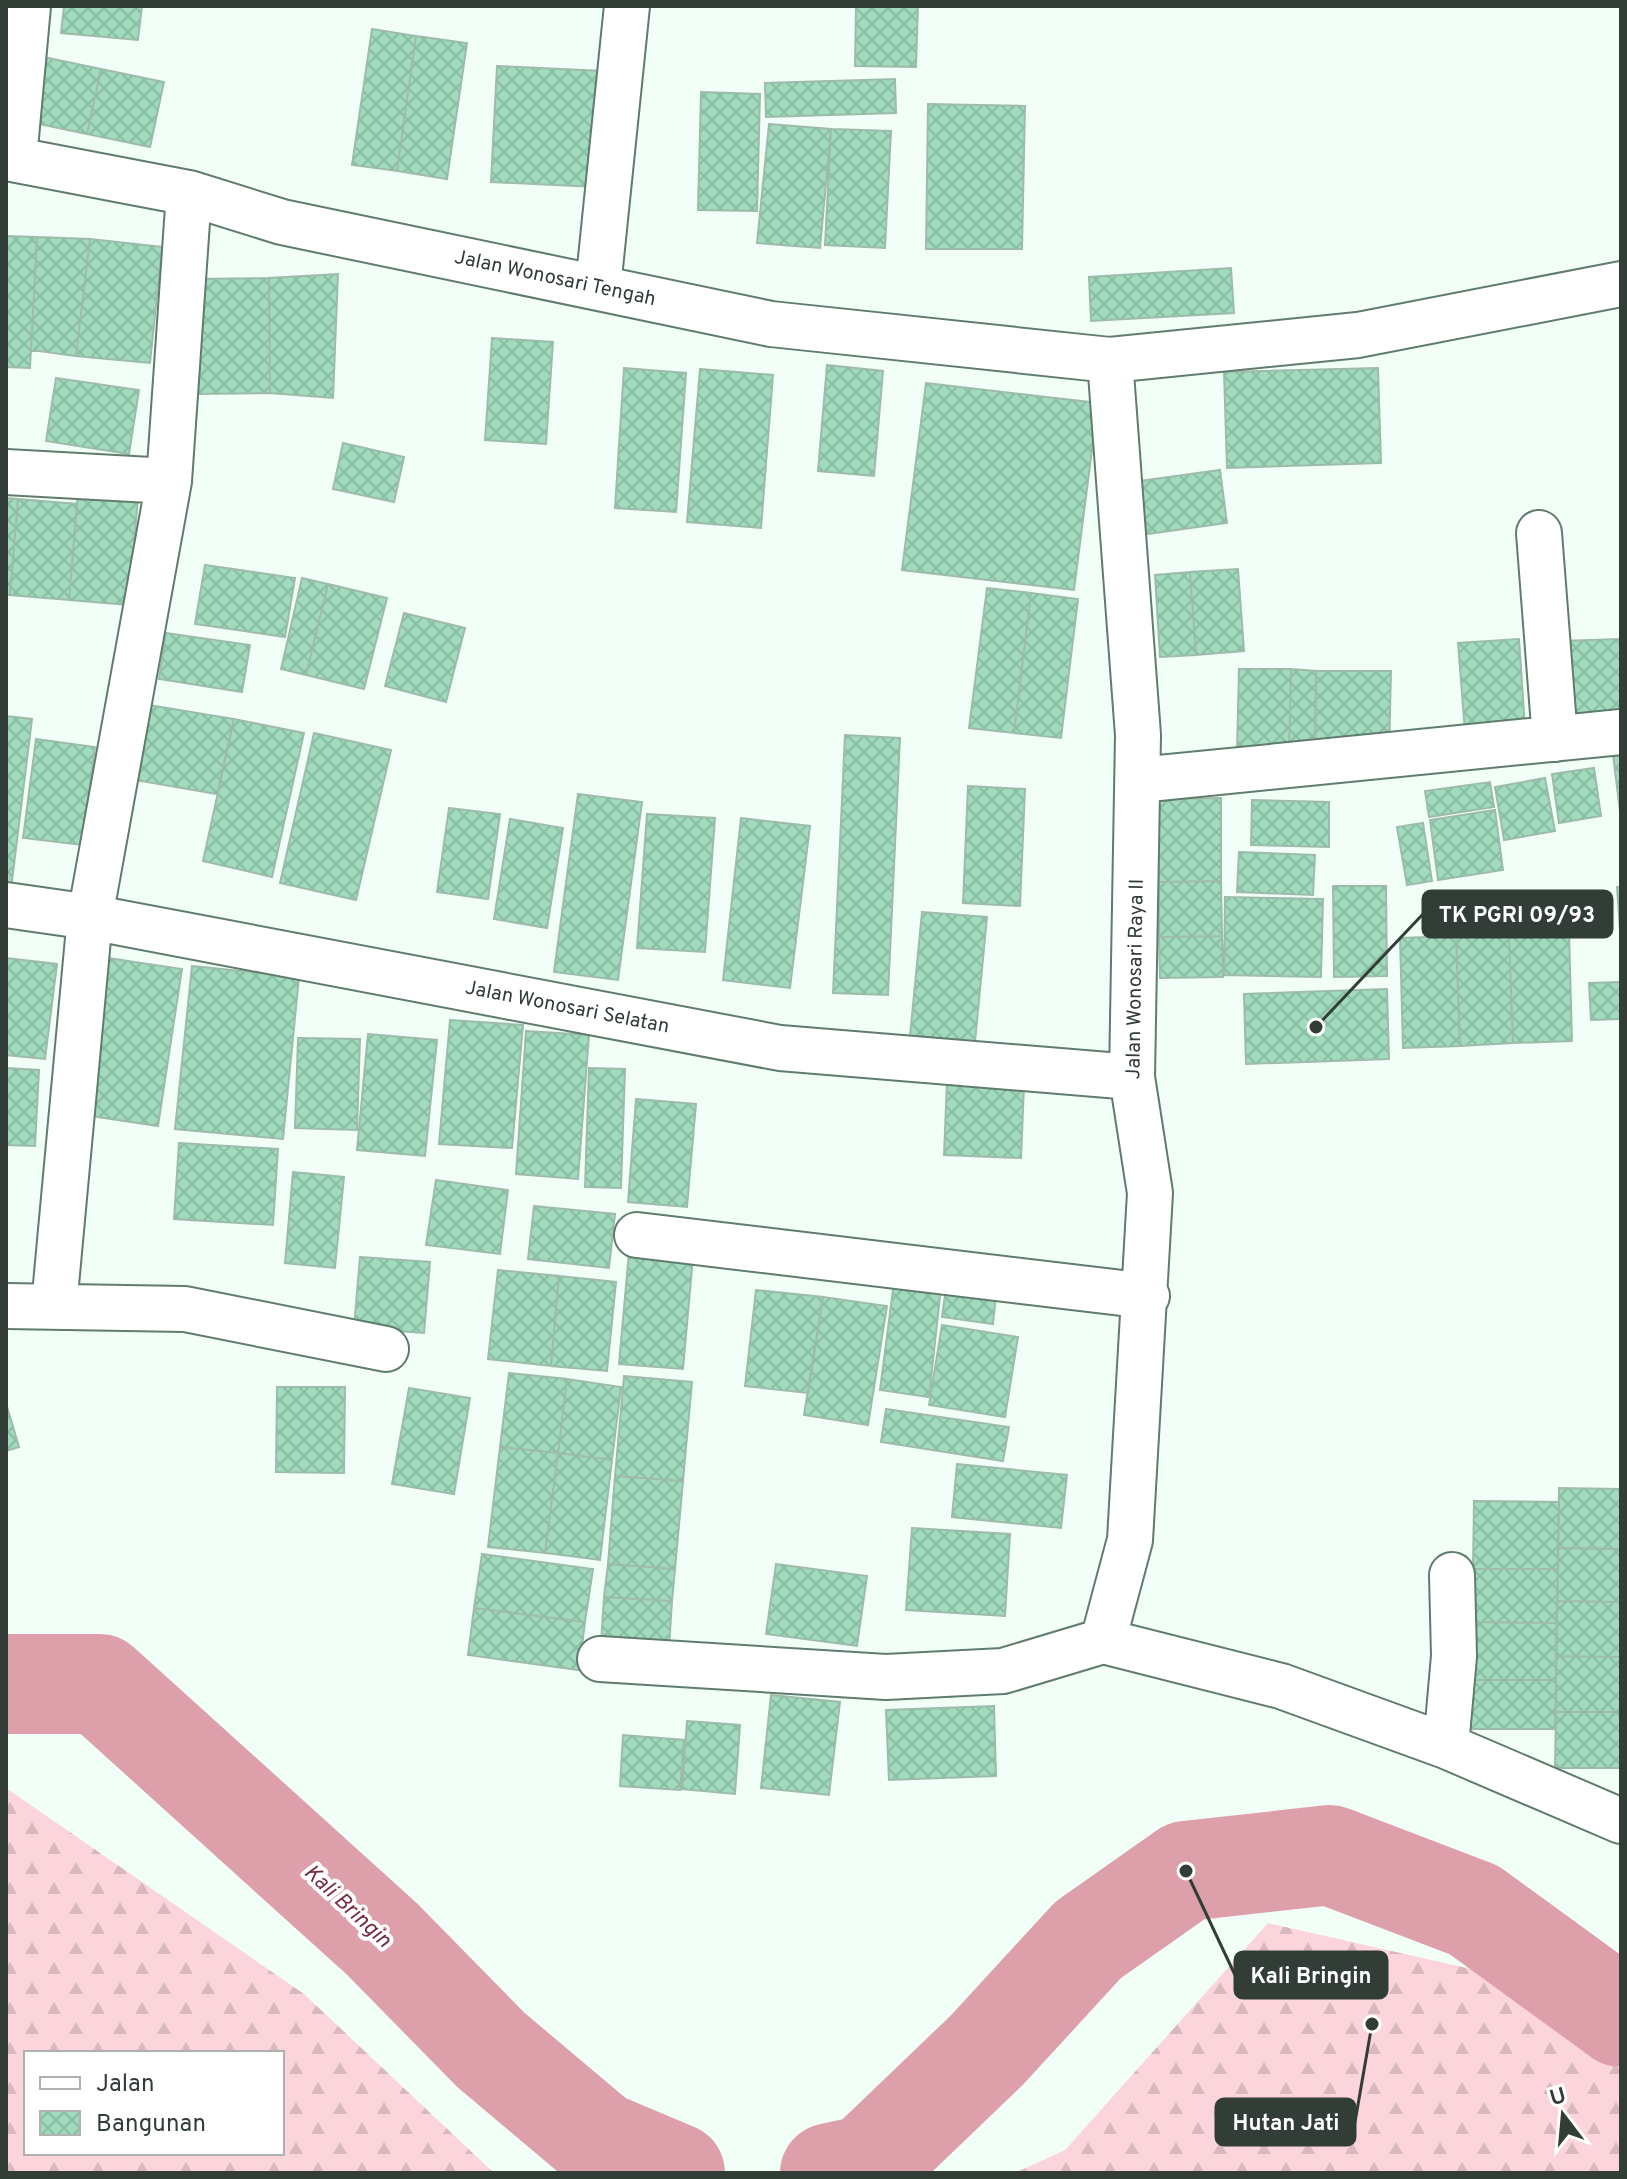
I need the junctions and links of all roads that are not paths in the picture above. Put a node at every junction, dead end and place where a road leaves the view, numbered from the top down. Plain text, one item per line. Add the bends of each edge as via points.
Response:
1 (28, 6) edge
2 (627, 6) edge
3 (10, 158) edge
4 (189, 193) junction
5 (1621, 284) edge
6 (598, 287) junction
7 (1110, 360) junction
8 (6, 472) edge
9 (169, 481) junction
10 (1539, 533) dead end
11 (1621, 732) edge
12 (1555, 739) junction
13 (1139, 780) junction
14 (6, 905) edge
15 (90, 917) junction
16 (1132, 1077) junction
17 (637, 1235) dead end
18 (1147, 1296) junction
19 (6, 1306) edge
20 (54, 1306) junction
21 (386, 1349) dead end
22 (1452, 1575) dead end
23 (1103, 1641) junction
24 (600, 1659) dead end
25 (1446, 1746) junction
26 (1621, 1821) edge

1 - 3 street
2 - 6 street
3 - 4 street, Jalan Wonosari Tengah
4 - 6 street, Jalan Wonosari Tengah via 282,222
4 - 9 street
5 - 7 street, Jalan Wonosari Tengah via 1358,335
6 - 7 street, Jalan Wonosari Tengah via 771,324
7 - 13 street, Jalan Wonosari Raya II
8 - 9 street
9 - 15 street
10 - 12 street
11 - 12 street
12 - 13 street
13 - 16 street, Jalan Wonosari Raya II
14 - 15 street, Jalan Wonosari Selatan
15 - 16 street, Jalan Wonosari Selatan via 780,1048
15 - 20 street
16 - 18 street, Jalan Wonosari Raya II via 1150,1193
17 - 18 street
18 - 23 street, Jalan Wonosari Raya II via 1130,1540
19 - 20 street
20 - 21 street via 185,1309
22 - 25 street via 1454,1656
23 - 24 street via 1003,1671 886,1677
23 - 25 street via 1281,1686
25 - 26 street

